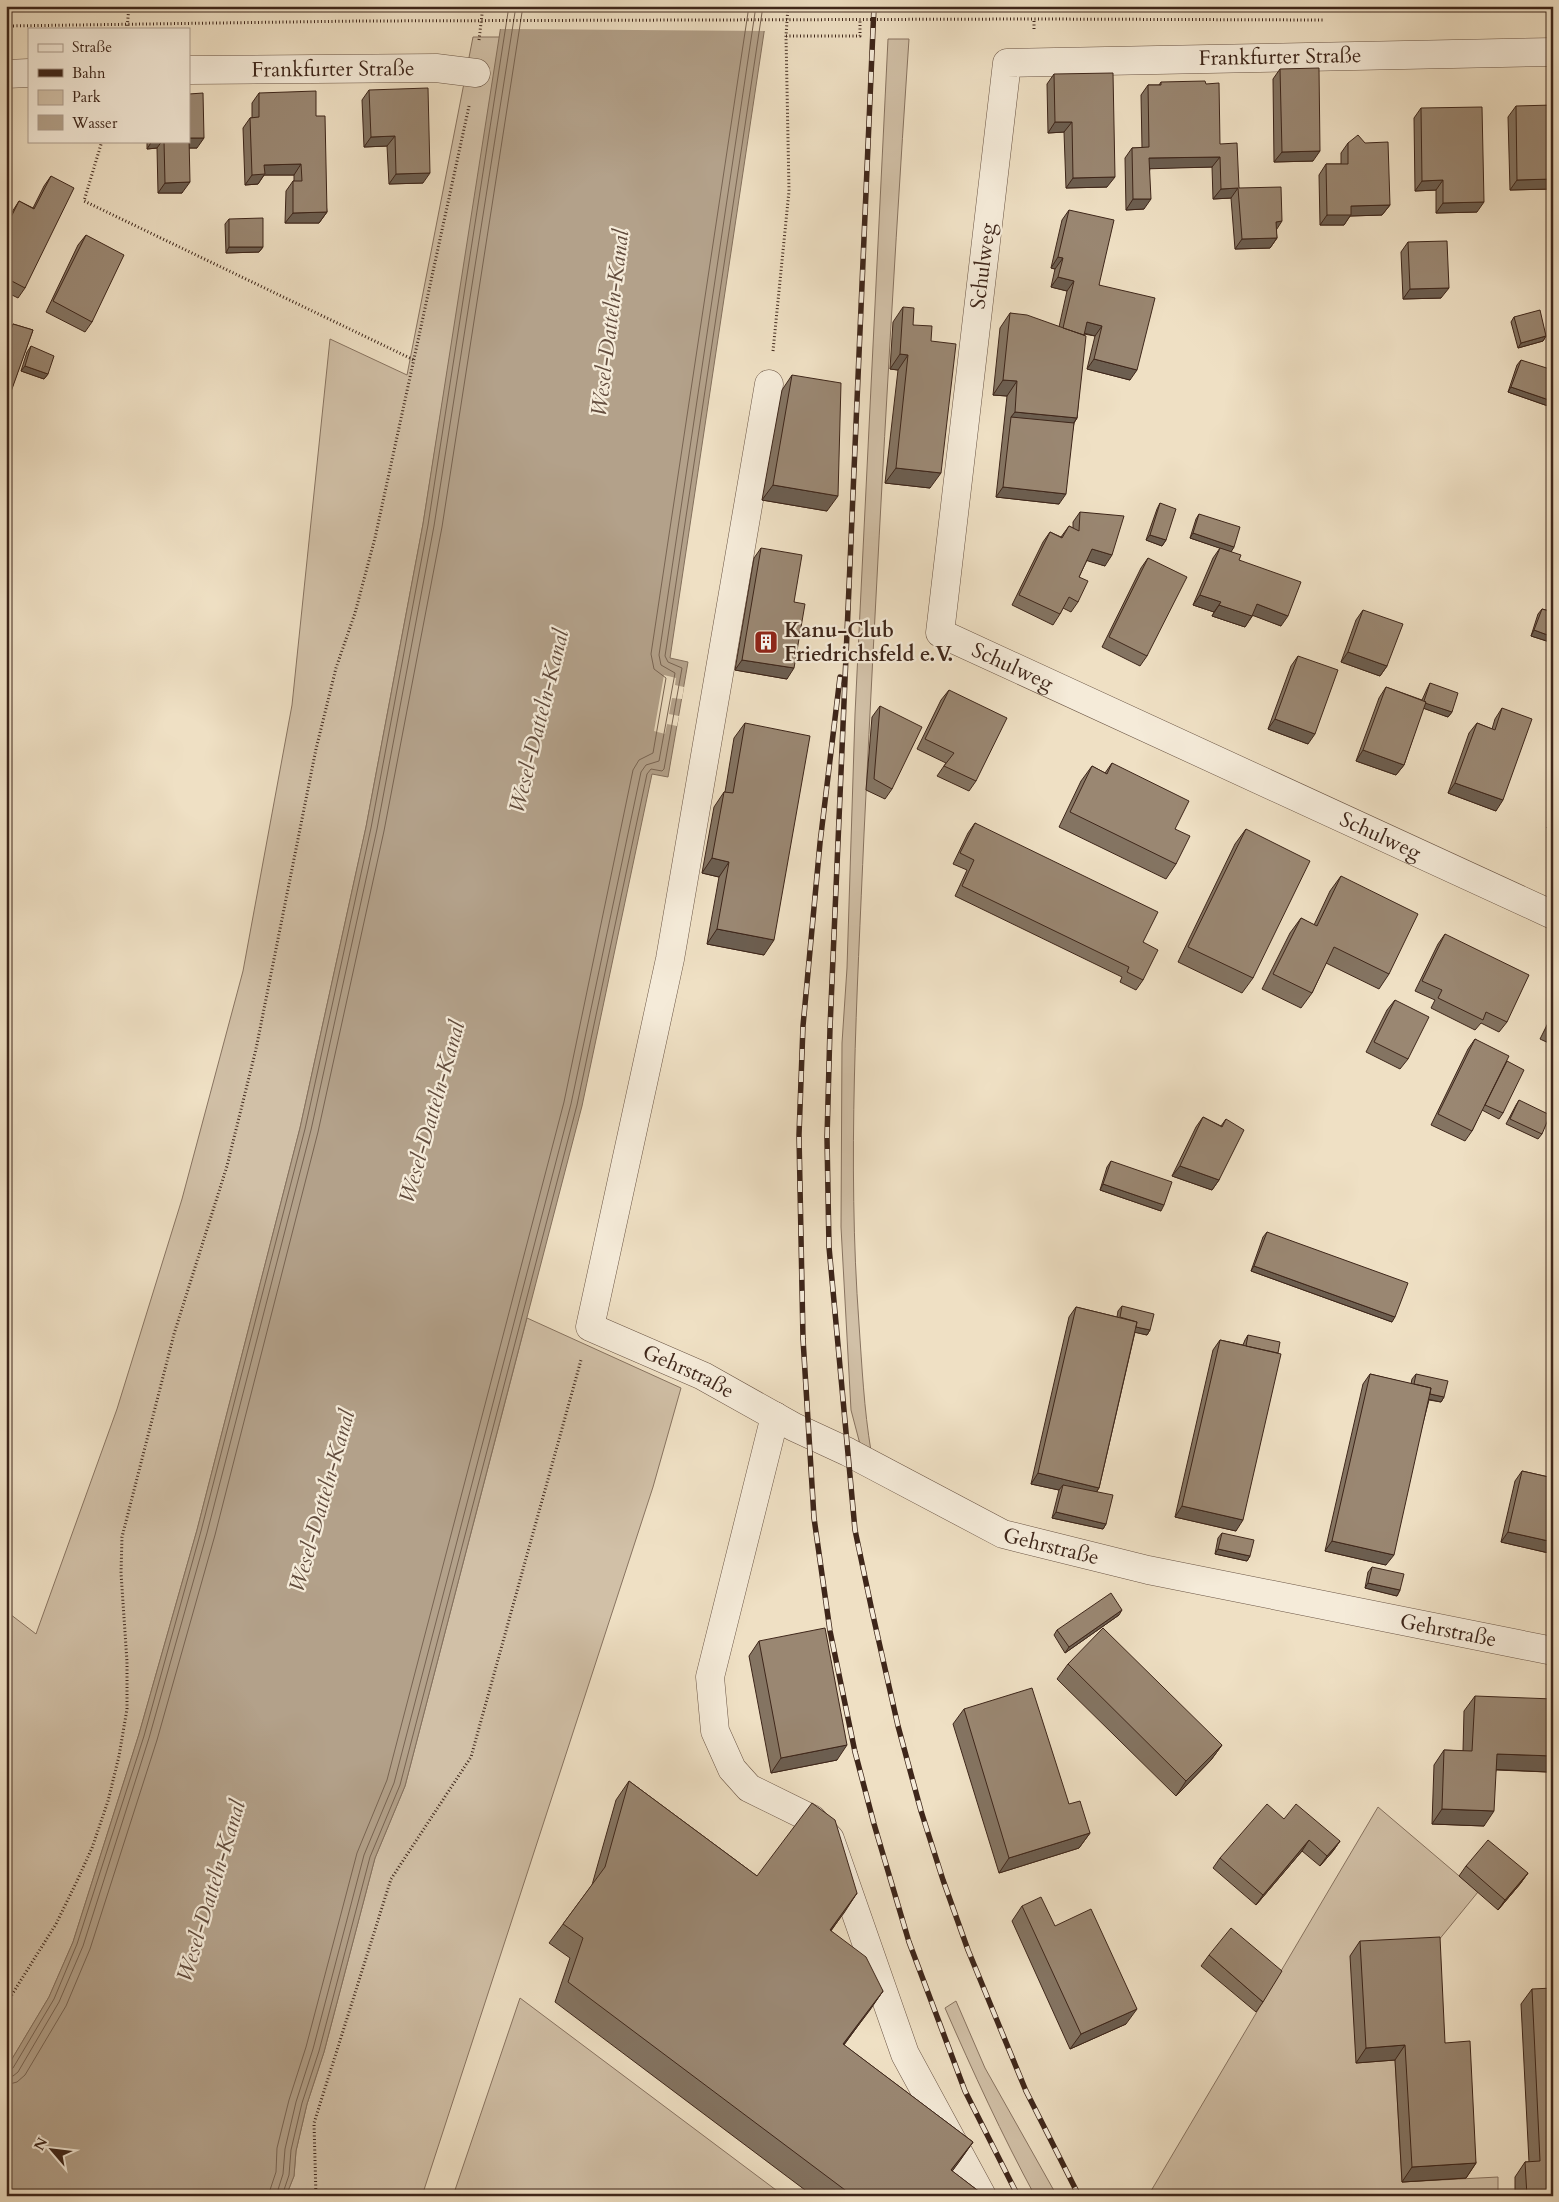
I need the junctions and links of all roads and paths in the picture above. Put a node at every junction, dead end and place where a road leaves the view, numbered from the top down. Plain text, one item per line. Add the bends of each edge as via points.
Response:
1 (129, 6) edge
2 (788, 6) edge
3 (1330, 20) dead end
4 (860, 21) junction
5 (127, 23) junction
6 (6, 26) edge
7 (127, 28) edge
8 (786, 36) junction
9 (1553, 52) edge
10 (1007, 63) joint
11 (190, 70) edge
12 (476, 72) joint
13 (28, 73) edge
14 (6, 74) edge
15 (102, 142) edge
16 (414, 360) junction
17 (770, 384) joint
18 (1553, 915) edge
19 (590, 1327) junction
20 (775, 1416) junction
21 (1553, 1651) edge
22 (6, 2004) edge
23 (316, 2196) edge
24 (982, 2196) edge

1 - 5 path
2 - 8 path
3 - 4 path, bridge
4 - 5 path, bridge
4 - 8 path via 860,36
5 - 6 path
5 - 7 path
8 - 17 path via 789,191
9 - 10 street, Frankfurter Straße
10 - 18 street, Schulweg via 940,633
11 - 12 street, Frankfurter Straße via 436,68
12 - 16 path
13 - 14 street
15 - 16 path via 84,201
16 - 22 path via 375,538 336,668 316,749 256,1049 226,1166 174,1334 122,1537 127,1709 108,1801 92,1848 56,1924
17 - 19 street via 670,959
19 - 20 street, Gehrstraße via 703,1376
19 - 23 path via 471,1757 391,1878 314,2123
20 - 21 street, Gehrstraße via 1003,1534 1148,1570
20 - 24 street via 710,1678 714,1731 732,1769 749,1788 812,1819 830,1839 905,2054

